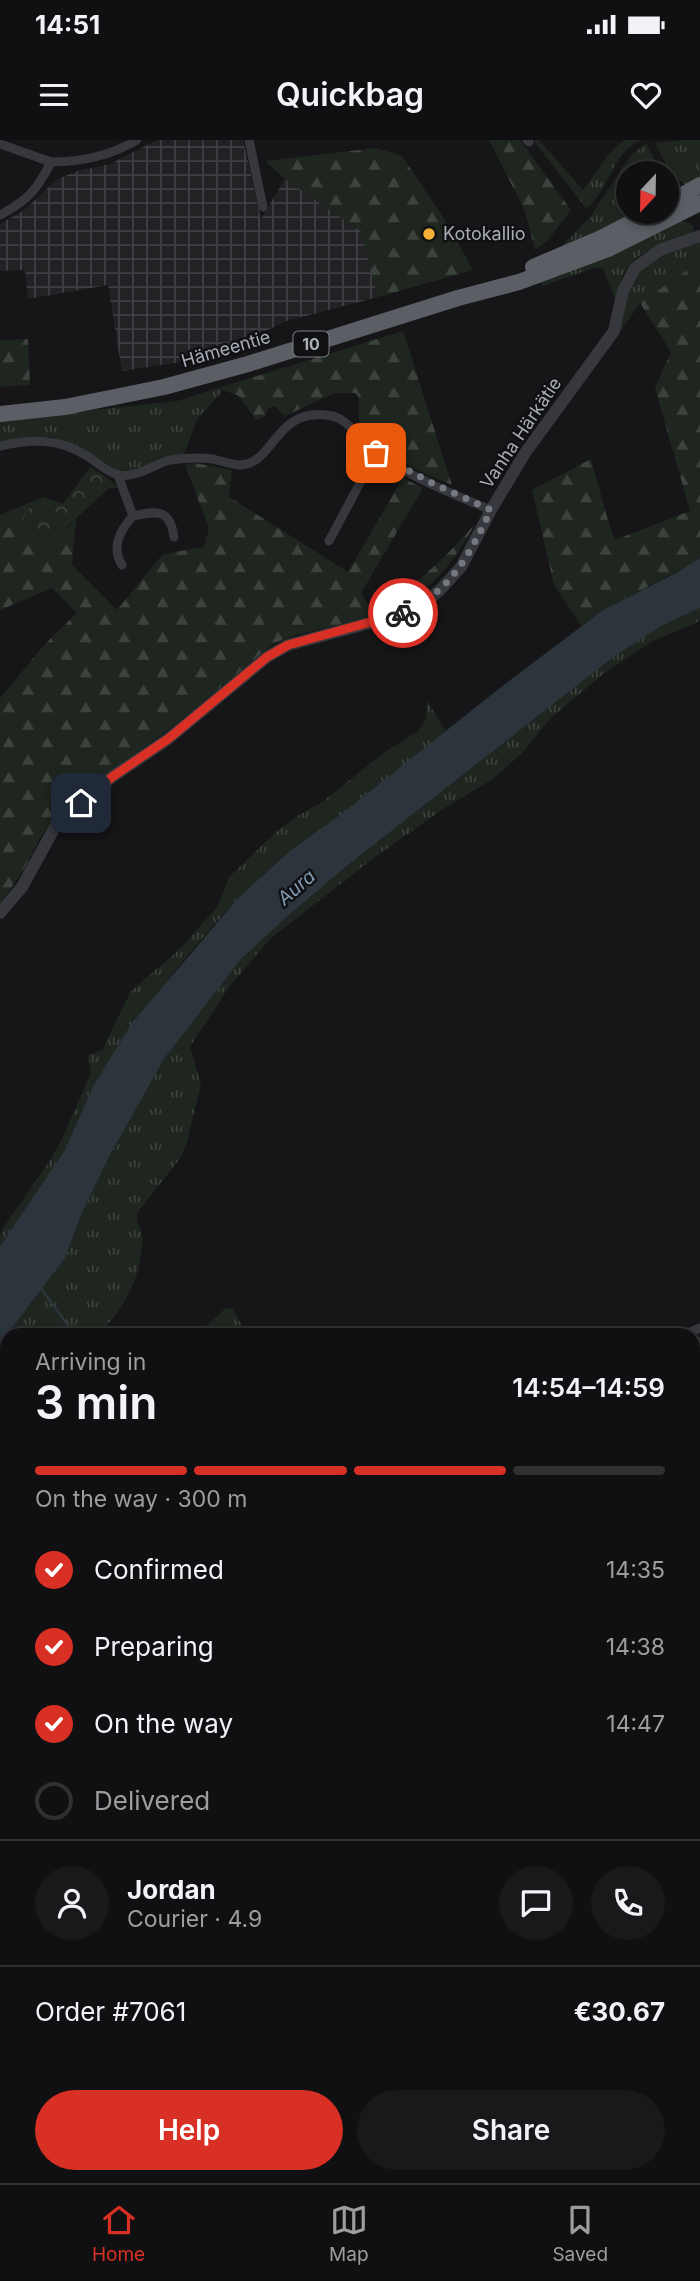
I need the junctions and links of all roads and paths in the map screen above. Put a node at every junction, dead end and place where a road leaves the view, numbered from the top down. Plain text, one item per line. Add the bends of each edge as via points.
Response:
1 (137, 140) edge
2 (249, 140) edge
3 (0, 144) edge
4 (51, 162) junction
5 (700, 185) edge
6 (679, 197) edge
7 (700, 202) edge
8 (263, 207) dead end
9 (0, 215) edge
10 (626, 224) edge
11 (700, 236) edge
12 (458, 298) junction
13 (0, 414) edge
14 (0, 446) edge
15 (376, 453) junction
16 (118, 475) junction
17 (491, 510) junction
18 (133, 516) junction
19 (173, 537) dead end
20 (329, 541) dead end
21 (122, 565) dead end
22 (0, 913) edge

1 - 4 street via 91,159
2 - 8 street
3 - 4 street
4 - 9 street via 23,203
5 - 6 highway
7 - 12 highway, Hämeentie / 10 via 568,266
10 - 12 highway, Hämeentie / 10
11 - 17 street, Vanha Härkätie via 660,250 635,268 623,291 614,331 525,453
12 - 13 highway, Hämeentie / 10 via 164,387 65,407
14 - 16 street via 37,440 64,444
15 - 16 street via 343,420 311,415 291,422 250,463 185,459
15 - 17 street
15 - 20 street
16 - 18 street
17 - 22 street, Vanha Härkätie via 461,567 423,604 390,618 288,645 112,777 55,827 23,887
18 - 19 street via 161,513 169,519
18 - 21 street via 121,531 116,549

